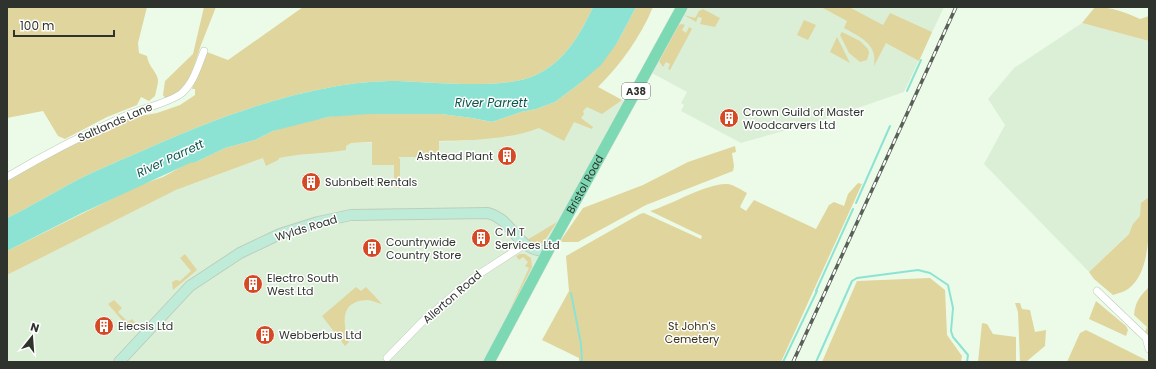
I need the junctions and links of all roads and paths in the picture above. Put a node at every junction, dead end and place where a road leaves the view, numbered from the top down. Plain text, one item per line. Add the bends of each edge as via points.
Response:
1 (682, 7) edge
2 (204, 51) dead end
3 (7, 177) edge
4 (524, 245) junction
5 (548, 251) junction
6 (1097, 291) dead end
7 (1149, 349) edge
8 (387, 358) dead end
9 (119, 362) edge
10 (490, 362) edge

1 - 5 main road, Bristol Road / A38
2 - 3 street, Saltlands Lane via 192,80 180,95 90,132
4 - 5 street via 536,251
4 - 8 street, Allerton Road via 486,267 421,323
4 - 9 street, Wylds Road via 499,216 488,213 364,214 318,222 257,244 190,286
5 - 10 main road, Bristol Road / A38
6 - 7 street via 1146,338

